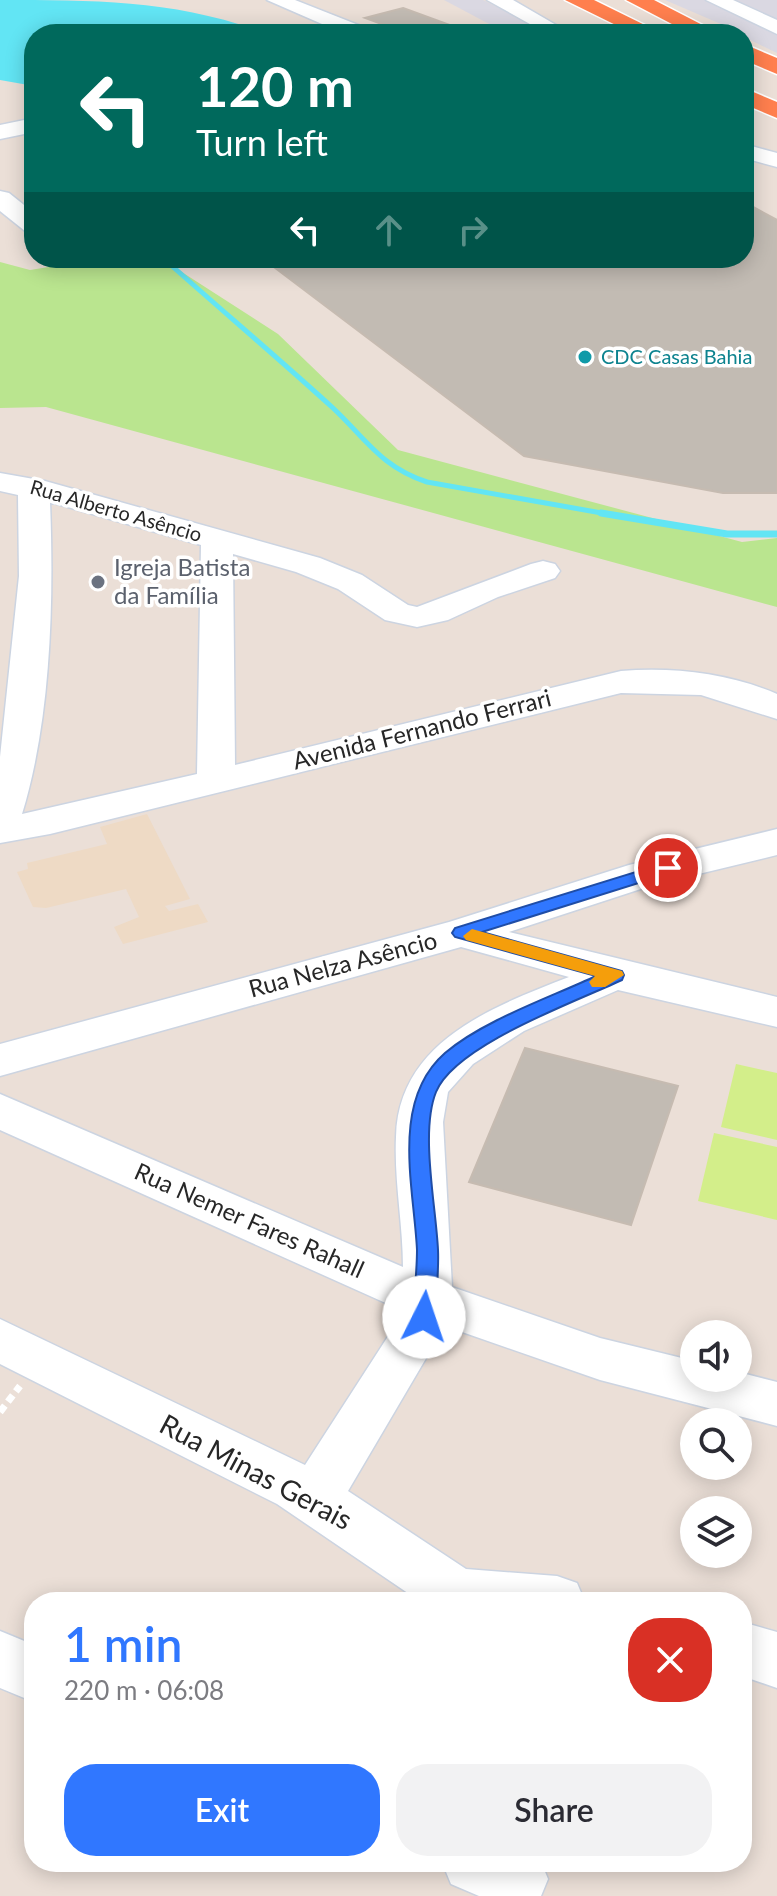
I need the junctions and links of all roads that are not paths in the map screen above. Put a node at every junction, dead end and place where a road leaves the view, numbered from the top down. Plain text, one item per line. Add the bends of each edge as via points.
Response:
1 (253, 0) edge
2 (277, 0) edge
3 (497, 0) edge
4 (544, 0) edge
5 (637, 0) edge
6 (716, 0) edge
7 (573, 6) edge
8 (313, 24) edge
9 (338, 24) edge
10 (543, 24) edge
11 (590, 24) edge
12 (600, 24) edge
13 (624, 24) edge
14 (688, 24) edge
15 (777, 28) edge
16 (754, 56) edge
17 (777, 67) edge
18 (754, 79) edge
19 (777, 89) edge
20 (754, 100) edge
21 (777, 111) edge
22 (24, 127) edge
23 (0, 132) edge
24 (754, 154) edge
25 (777, 160) edge
26 (754, 163) edge
27 (777, 169) edge
28 (0, 198) edge
29 (24, 218) edge
30 (0, 482) edge
31 (34, 488) junction
32 (217, 538) junction
33 (543, 571) dead end
34 (36, 576) junction
35 (0, 577) edge
36 (14, 661) edge
37 (777, 708) edge
38 (216, 781) junction
39 (4, 800) edge
40 (777, 842) edge
41 (461, 933) junction
42 (615, 975) junction
43 (777, 1012) edge
44 (0, 1060) edge
45 (0, 1111) edge
46 (426, 1299) junction
47 (0, 1340) edge
48 (777, 1404) edge
49 (315, 1497) junction
50 (450, 1592) edge
51 (752, 1652) edge
52 (0, 1659) edge
53 (777, 1660) edge
54 (24, 1670) edge

1 - 8 street
2 - 9 street
3 - 10 street
4 - 7 highway
5 - 14 highway
6 - 15 street
7 - 11 highway
7 - 12 highway
7 - 13 highway
16 - 17 highway
18 - 19 highway
20 - 21 highway
22 - 23 street
24 - 25 street
26 - 27 street
28 - 29 street
30 - 31 street, Rua Alberto Asêncio
31 - 32 street, Rua Alberto Asêncio
31 - 34 street
32 - 33 street, Rua Alberto Asêncio via 337,576 406,616 436,613
32 - 38 street
34 - 35 street
34 - 36 street
36 - 39 street
37 - 38 street, Avenida Fernando Ferrari via 691,682 621,682
38 - 39 street, Avenida Fernando Ferrari via 68,818
40 - 41 street, Rua Nelza Asêncio via 643,874
41 - 42 street
41 - 44 street, Rua Nelza Asêncio
42 - 43 street
42 - 46 street via 477,1040 450,1060 427,1089 420,1128
45 - 46 street, Rua Nemer Fares Rahall
46 - 48 street, Rua Nemer Fares Rahall via 600,1359
46 - 49 street via 417,1334
47 - 49 street, Rua Minas Gerais
49 - 50 street, Rua Minas Gerais
51 - 53 street
52 - 54 street

